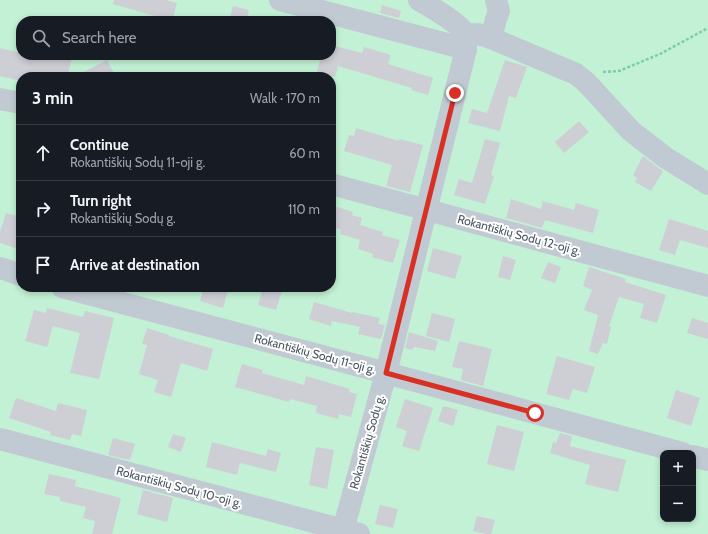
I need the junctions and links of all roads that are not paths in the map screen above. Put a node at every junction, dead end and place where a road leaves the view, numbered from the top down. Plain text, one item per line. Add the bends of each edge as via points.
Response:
1 (280, 0) edge
2 (419, 0) edge
3 (496, 0) edge
4 (491, 38) junction
5 (466, 42) junction
6 (0, 99) edge
7 (16, 103) edge
8 (708, 184) edge
9 (336, 185) edge
10 (426, 210) junction
11 (0, 268) edge
12 (16, 273) edge
13 (708, 286) edge
14 (81, 292) edge
15 (386, 373) junction
16 (0, 440) edge
17 (672, 450) edge
18 (696, 457) edge
19 (708, 460) edge
20 (348, 533) edge

1 - 5 street
2 - 5 street via 463,30
3 - 4 street via 499,11
4 - 5 street via 478,34
4 - 8 street via 576,74 631,131 666,158
5 - 10 street, Rokantiškių Sodų g.
6 - 7 street
9 - 10 street, Rokantiškių Sodų 12-oji g.
10 - 13 street, Rokantiškių Sodų 12-oji g.
10 - 15 street, Rokantiškių Sodų g.
11 - 12 street
14 - 15 street, Rokantiškių Sodų 11-oji g.
15 - 17 street, Rokantiškių Sodų 11-oji g.
15 - 20 street, Rokantiškių Sodų g.
16 - 20 street, Rokantiškių Sodų 10-oji g.
18 - 19 street

